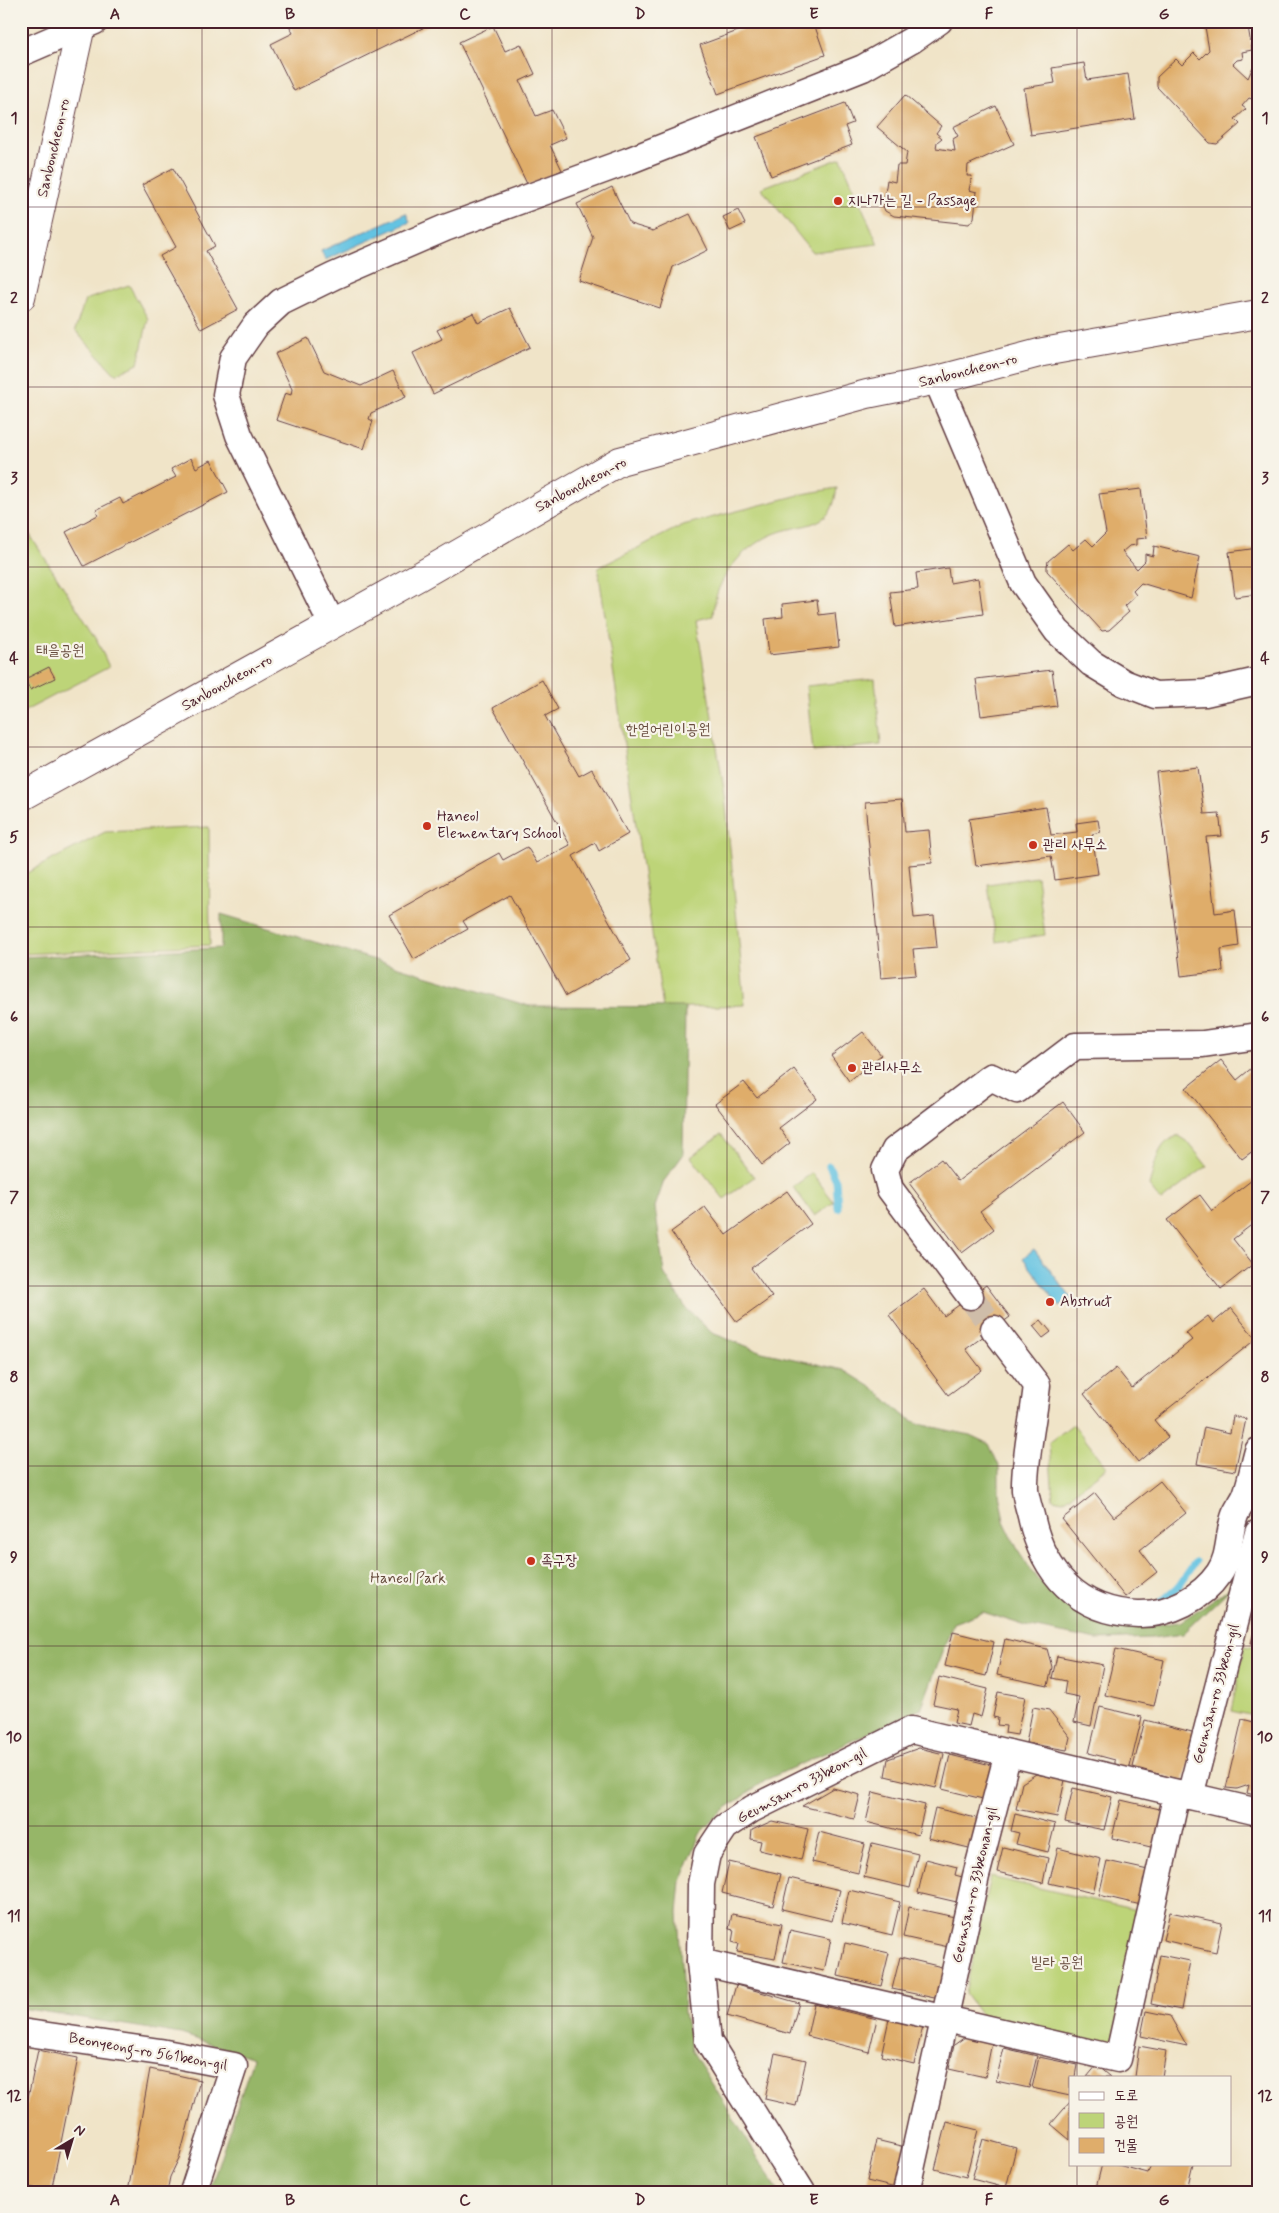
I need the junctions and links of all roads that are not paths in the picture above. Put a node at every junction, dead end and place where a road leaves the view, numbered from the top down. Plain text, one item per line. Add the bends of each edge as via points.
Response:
1 (939, 21) edge
2 (86, 24) edge
3 (21, 53) edge
4 (21, 297) edge
5 (1258, 314) edge
6 (937, 380) junction
7 (332, 624) junction
8 (1258, 681) edge
9 (21, 798) edge
10 (1258, 1036) edge
11 (970, 1296) tunnel mouth
12 (994, 1328) tunnel mouth
13 (1258, 1451) edge
14 (1252, 1498) edge
15 (1258, 1533) edge
16 (1008, 1753) junction
17 (1183, 1794) junction
18 (1258, 1812) edge
19 (700, 1962) junction
20 (944, 2018) junction
21 (22, 2035) edge
22 (193, 2192) edge
23 (802, 2192) edge
24 (906, 2192) edge

1 - 7 street via 864,68 628,161 445,228 334,276 281,302 256,325 233,358 226,395 239,435
2 - 3 street
2 - 4 street, Sanboncheon-ro
5 - 6 street, Sanboncheon-ro via 1043,352
6 - 7 street, Sanboncheon-ro via 867,394 620,461
6 - 8 street via 1023,583 1057,631 1091,664 1124,683 1155,695 1205,693
7 - 9 street, Sanboncheon-ro
10 - 11 street via 1203,1044 1075,1046 1017,1090 991,1077 895,1150 885,1170 890,1189
12 - 14 street via 1037,1385 1026,1491 1035,1534 1053,1572 1076,1594 1114,1613 1141,1614 1165,1610 1199,1596 1220,1572 1230,1545 1235,1516
13 - 14 street
15 - 17 street, Geumsan-ro 33beon-gil
16 - 17 street, Geumsan-ro 33beon-gil
16 - 19 street, Geumsan-ro 33beon-gil via 911,1730 752,1809 725,1828 707,1854 701,1884
16 - 20 street, Geumsan-ro 33beonan-gil
17 - 18 street, Geumsan-ro 33beon-gil
17 - 20 street, Geumsan-ro 33beon-gil via 1118,2059
19 - 20 street
19 - 23 street, Geumsan-ro 33beon-gil via 708,2041
20 - 24 street, Geumsan-ro 33beonan-gil
21 - 22 street, Beonyeong-ro 561beon-gil via 160,2052 234,2066

